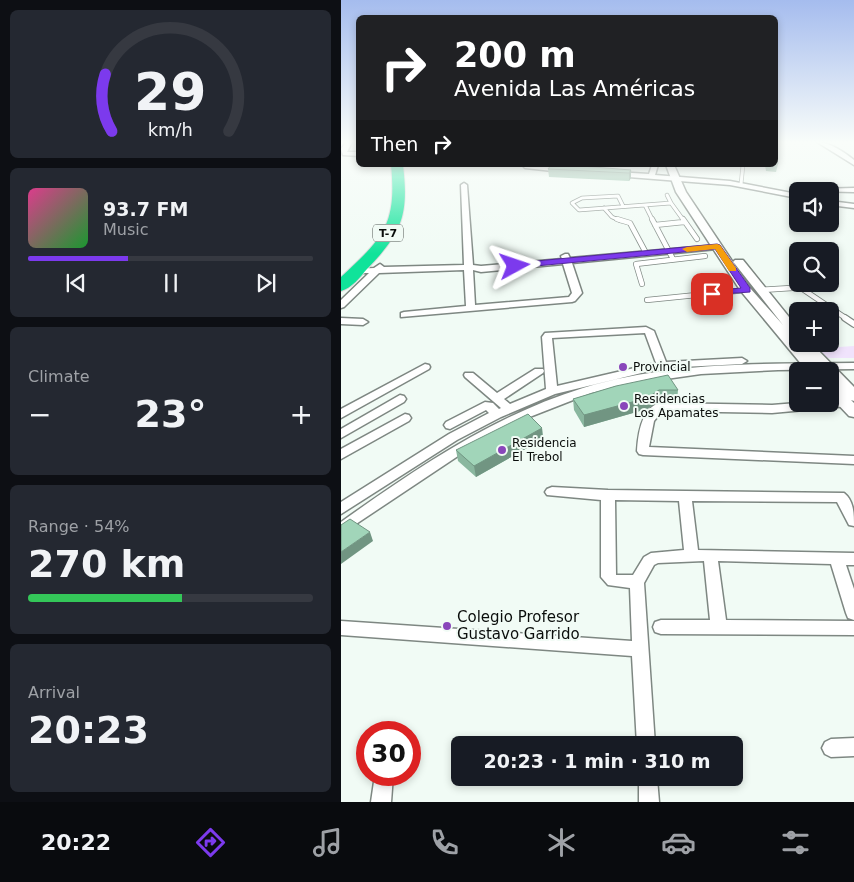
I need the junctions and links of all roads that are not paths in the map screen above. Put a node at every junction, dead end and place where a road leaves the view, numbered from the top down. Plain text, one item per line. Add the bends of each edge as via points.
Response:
1 (389, 179) edge
2 (398, 179) edge
3 (679, 179) edge
4 (679, 179) edge
5 (693, 179) edge
6 (741, 179) edge
7 (741, 184) junction
8 (464, 185) dead end
9 (839, 190) edge
10 (854, 190) edge
11 (789, 194) edge
12 (667, 195) dead end
13 (671, 203) junction
14 (839, 204) edge
15 (645, 205) junction
16 (623, 206) junction
17 (854, 206) edge
18 (604, 208) junction
19 (685, 222) junction
20 (655, 224) junction
21 (697, 239) dead end
22 (715, 245) junction
23 (668, 249) junction
24 (645, 251) junction
25 (705, 256) dead end
26 (566, 259) junction
27 (673, 259) junction
28 (385, 262) dead end
29 (470, 267) junction
30 (357, 270) junction
31 (378, 270) junction
32 (341, 277) edge
33 (642, 284) dead end
34 (341, 286) edge
35 (789, 289) edge
36 (747, 290) junction
37 (760, 290) junction
38 (807, 292) edge
39 (647, 300) dead end
40 (341, 305) edge
41 (471, 309) junction
42 (404, 316) dead end
43 (341, 321) edge
44 (363, 322) dead end
45 (854, 324) edge
46 (789, 325) edge
47 (854, 358) edge
48 (814, 362) edge
49 (836, 362) edge
50 (662, 365) junction
51 (789, 366) edge
52 (839, 366) edge
53 (854, 366) edge
54 (425, 367) dead end
55 (789, 368) edge
56 (539, 371) dead end
57 (469, 375) dead end
58 (552, 391) junction
59 (839, 391) edge
60 (839, 395) edge
61 (497, 398) junction
62 (400, 399) dead end
63 (850, 404) edge
64 (355, 406) junction
65 (509, 409) junction
66 (341, 414) edge
67 (497, 414) junction
68 (368, 418) junction
69 (405, 418) dead end
70 (450, 425) dead end
71 (341, 434) edge
72 (341, 455) edge
73 (854, 460) edge
74 (552, 492) dead end
75 (608, 495) junction
76 (685, 496) junction
77 (341, 509) edge
78 (854, 521) edge
79 (341, 529) edge
80 (692, 556) junction
81 (710, 556) junction
82 (836, 558) junction
83 (854, 559) edge
84 (637, 582) junction
85 (854, 613) edge
86 (661, 627) dead end
87 (341, 628) edge
88 (719, 628) junction
89 (854, 628) edge
90 (640, 648) junction
91 (645, 736) edge
92 (854, 747) edge
93 (831, 748) dead end
94 (383, 786) edge
95 (648, 786) edge
96 (381, 802) edge
97 (649, 802) edge

1 - 32 highway, T-7 via 391,187 385,220 379,234
2 - 30 highway, T-7 via 397,219 375,252
3 - 22 street
4 - 37 street
5 - 7 street
6 - 7 lane
7 - 11 street
8 - 29 street
9 - 10 street
12 - 13 lane
13 - 15 lane
13 - 19 lane
14 - 17 street
15 - 16 lane
15 - 20 lane
16 - 18 lane
16 - 18 lane via 617,196 577,199 572,203 579,210
18 - 24 lane via 613,218 630,223
19 - 20 lane
19 - 21 lane
20 - 23 lane
22 - 23 street
22 - 36 street
23 - 24 street
23 - 27 lane
24 - 26 street
25 - 27 lane
26 - 29 street via 481,269
26 - 41 street via 577,293 572,299
27 - 33 lane via 636,264
28 - 31 street
29 - 31 street
29 - 41 street
30 - 31 street
30 - 34 highway, T-7
31 - 40 street
35 - 37 lane
36 - 39 lane
36 - 48 street
37 - 46 street
38 - 45 lane
41 - 42 street
43 - 44 street
47 - 49 street
50 - 51 street
50 - 58 street
50 - 58 street via 646,330 549,335
52 - 53 street
54 - 64 street
55 - 79 street via 669,374 593,389 553,402 464,444
56 - 61 street
57 - 61 street
58 - 65 street
59 - 63 street
60 - 63 street
61 - 65 street
62 - 68 street
63 - 73 street via 772,409 659,406 646,428 643,451
64 - 66 street
64 - 68 street
65 - 67 street
67 - 70 street via 485,406
67 - 77 street via 453,437
68 - 71 street
69 - 72 street
74 - 75 street
75 - 76 street
75 - 84 street via 608,578
76 - 78 street via 839,497 844,500
76 - 80 street
80 - 81 street
80 - 84 street via 651,558
81 - 82 street
81 - 88 street
82 - 83 street
82 - 85 street
84 - 90 street
86 - 88 street
87 - 90 street
88 - 89 street
90 - 91 street
92 - 93 street
94 - 96 street
95 - 97 street

